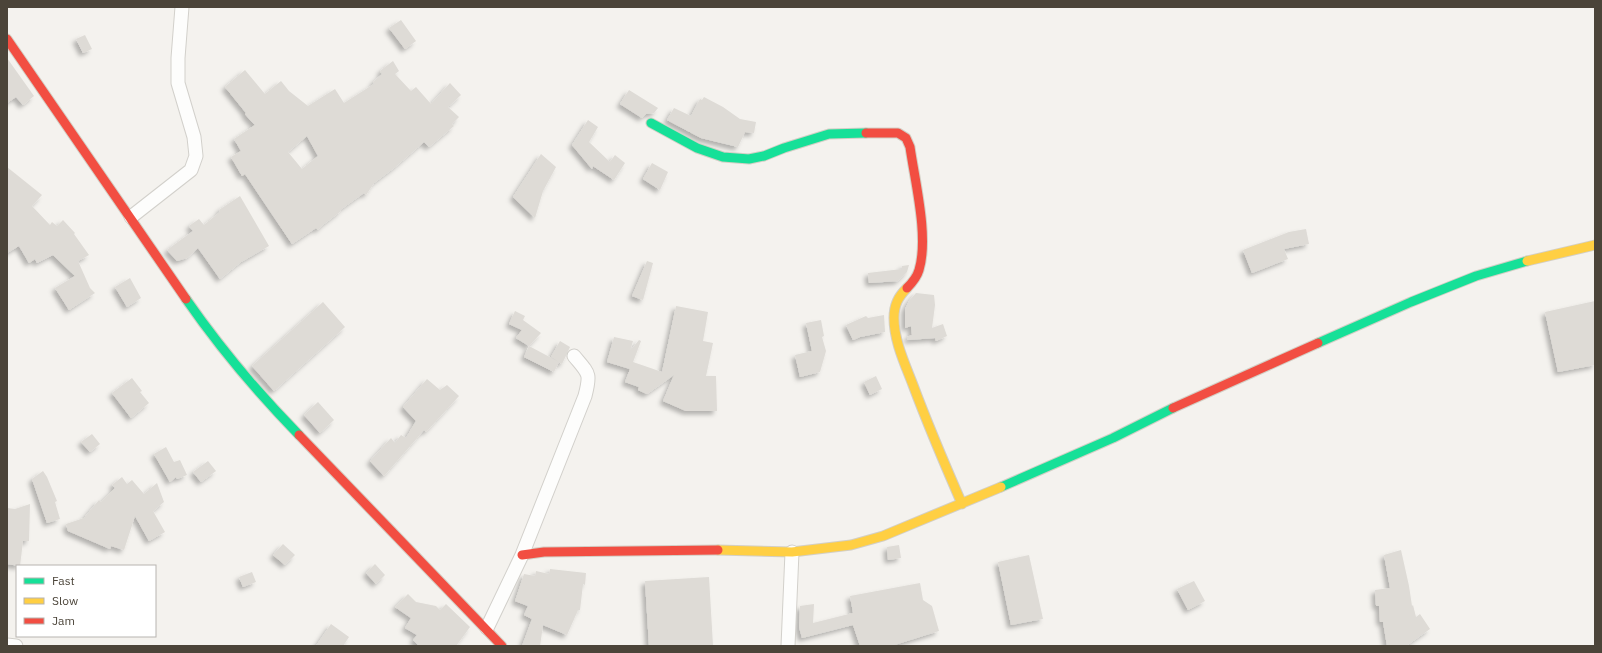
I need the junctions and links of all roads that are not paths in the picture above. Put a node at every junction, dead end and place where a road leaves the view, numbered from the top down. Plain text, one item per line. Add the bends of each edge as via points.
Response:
1 (182, 7) edge
2 (7, 39) edge
3 (651, 123) dead end
4 (131, 217) junction
5 (1595, 245) edge
6 (574, 356) dead end
7 (962, 504) junction
8 (792, 552) junction
9 (522, 555) junction
10 (487, 628) junction
11 (7, 645) edge
12 (16, 646) edge
13 (502, 646) edge
14 (788, 646) edge

1 - 4 street via 178,83 194,137 196,156 191,170
2 - 4 street
3 - 7 street via 697,148 723,157 749,159 829,134 898,133 906,138 910,147 922,237 919,269 913,282 896,300 894,317 901,352 925,419
4 - 10 street via 195,312 277,413
5 - 7 street via 1533,259 1476,276 1426,296
6 - 9 street via 586,370 589,379 585,396
7 - 8 street via 876,538 851,545
8 - 9 street via 691,550 544,552
8 - 14 street
9 - 10 street
10 - 13 street
11 - 12 street

